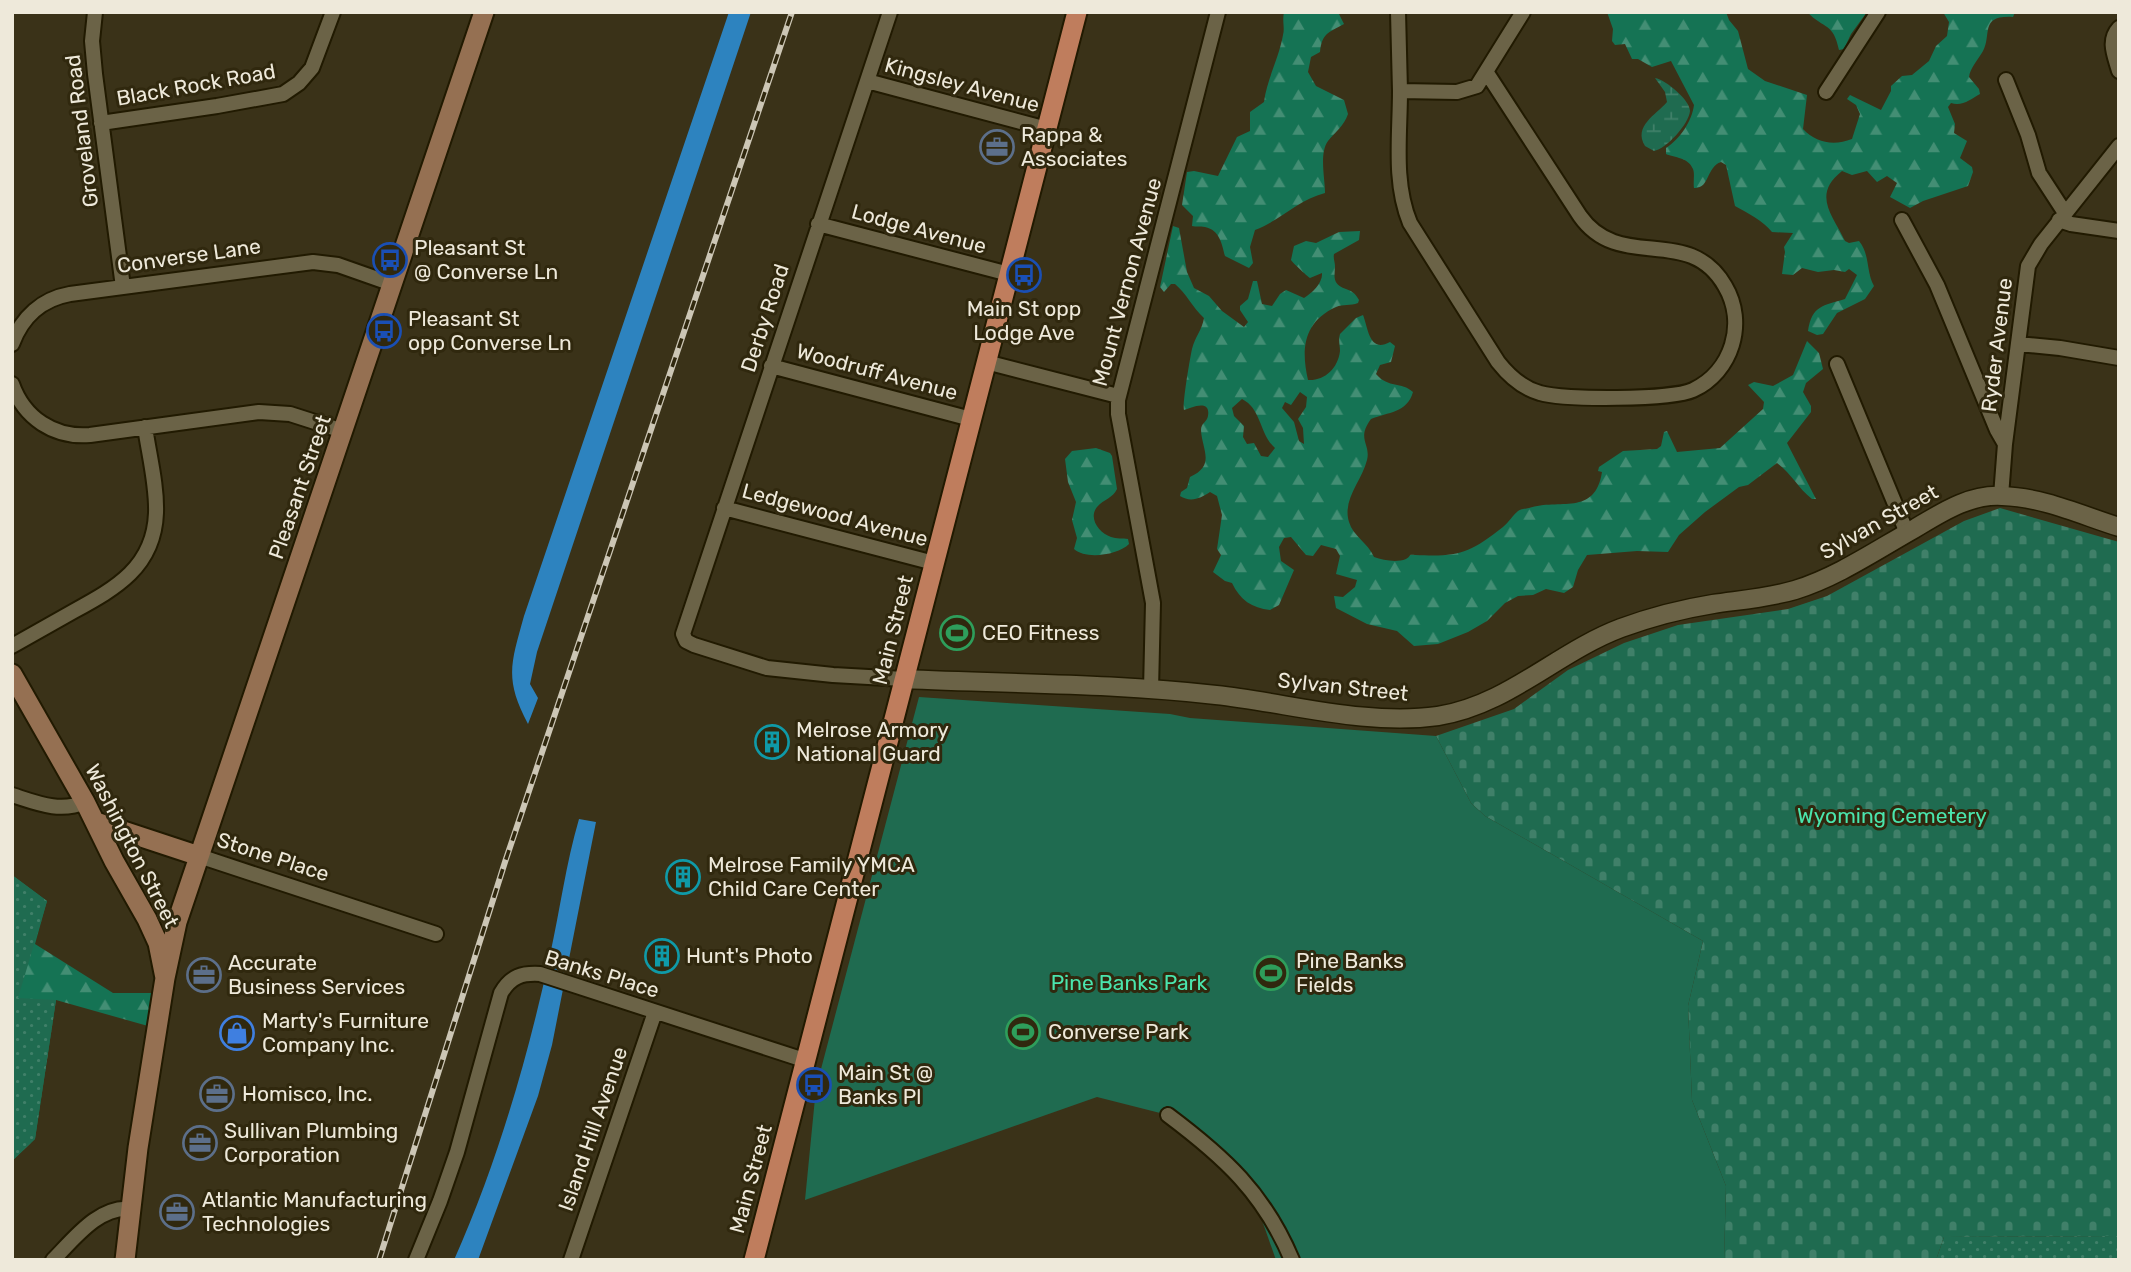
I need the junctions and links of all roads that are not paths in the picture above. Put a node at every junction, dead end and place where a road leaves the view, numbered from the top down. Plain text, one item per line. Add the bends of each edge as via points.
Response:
1 (95, 12) edge
2 (333, 12) edge
3 (484, 12) edge
4 (890, 12) edge
5 (1077, 12) edge
6 (1218, 12) edge
7 (1398, 12) edge
8 (1523, 12) edge
9 (1878, 12) edge
10 (2116, 31) edge
11 (2119, 71) edge
12 (1487, 73) junction
13 (2006, 80) dead end
14 (867, 81) junction
15 (1400, 92) junction
16 (1826, 92) dead end
17 (102, 122) junction
18 (1047, 129) junction
19 (2119, 146) edge
20 (2062, 216) junction
21 (1902, 220) dead end
22 (818, 224) junction
23 (2119, 231) edge
24 (1009, 274) junction
25 (392, 284) junction
26 (123, 287) junction
27 (12, 344) edge
28 (2018, 344) junction
29 (2119, 358) edge
30 (986, 362) junction
31 (1837, 364) dead end
32 (771, 366) junction
33 (12, 384) edge
34 (1118, 396) junction
35 (971, 419) junction
36 (145, 427) junction
37 (343, 431) junction
38 (2005, 444) junction
39 (2001, 496) junction
40 (724, 508) junction
41 (2119, 527) edge
42 (1907, 533) junction
43 (934, 563) junction
44 (684, 638) joint
45 (12, 646) edge
46 (12, 674) edge
47 (904, 679) junction
48 (1151, 690) junction
49 (12, 795) edge
50 (85, 802) junction
51 (96, 822) junction
52 (199, 856) junction
53 (436, 934) dead end
54 (165, 978) junction
55 (655, 1012) junction
56 (804, 1060) junction
57 (1168, 1115) dead end
58 (131, 1209) junction
59 (53, 1260) edge
60 (125, 1260) edge
61 (416, 1260) edge
62 (570, 1260) edge
63 (754, 1260) edge
64 (1292, 1260) edge

1 - 17 street, Groveland Road via 93,53
2 - 17 street, Black Rock Road via 312,68 283,94
3 - 25 main road, Pleasant Street
4 - 14 street, Derby Road
5 - 18 main road, Main Street
6 - 34 street, Mount Vernon Avenue
7 - 15 street
8 - 12 street
9 - 16 street
10 - 11 street via 2112,44
12 - 15 street via 1467,90
12 - 15 street via 1593,232 1624,247 1692,256 1725,285 1734,310 1734,337 1725,362 1707,382 1665,397 1562,396 1540,393 1513,379 1406,213 1399,183
13 - 20 street via 2039,173
14 - 18 street, Kingsley Avenue
14 - 22 street, Derby Road
17 - 26 street, Groveland Road
18 - 24 main road, Main Street
19 - 20 street, Ryder Avenue
20 - 23 street via 2071,224
20 - 28 street, Ryder Avenue via 2028,266
21 - 38 street via 1937,285
22 - 24 street, Lodge Avenue
22 - 32 street, Derby Road
24 - 30 main road, Main Street
25 - 26 street, Converse Lane via 338,265 313,262
25 - 37 main road, Pleasant Street
26 - 27 street, Converse Lane via 49,301 26,319
28 - 29 street
28 - 38 street, Ryder Avenue
30 - 34 street
30 - 35 main road, Main Street
31 - 42 street
32 - 35 street, Woodruff Avenue
32 - 40 street, Derby Road
33 - 36 street via 29,414 61,433 83,435
34 - 48 street, Mount Vernon Avenue via 1153,603
35 - 43 main road, Main Street
36 - 37 street via 259,412 290,414
36 - 45 street via 156,514 145,554 112,590
37 - 52 main road, Pleasant Street
38 - 39 street, Ryder Avenue
39 - 41 street, Sylvan Street via 2032,500
39 - 42 street, Sylvan Street via 1964,502
40 - 43 street, Ledgewood Avenue
40 - 44 street, Derby Road
42 - 48 street, Sylvan Street via 1809,585 1685,609 1617,630 1565,655 1511,691 1447,714 1386,719
43 - 47 main road, Main Street
44 - 47 street, Sylvan Street via 767,668
46 - 50 main road, Washington Street
47 - 48 street, Sylvan Street
47 - 56 main road, Main Street
49 - 50 street via 66,808
50 - 51 main road, Washington Street
51 - 52 main road, Stone Place
51 - 54 main road, Washington Street via 158,943
52 - 53 street, Stone Place
52 - 54 main road, Pleasant Street
54 - 58 main road, Washington Street
55 - 56 street, Banks Place
55 - 61 street, Banks Place via 540,974 518,975 505,985 457,1152
55 - 62 street, Island Hill Avenue
56 - 63 main road, Main Street
57 - 64 street via 1226,1161 1251,1189
58 - 59 street via 114,1210 97,1219
58 - 60 main road, Washington Street

